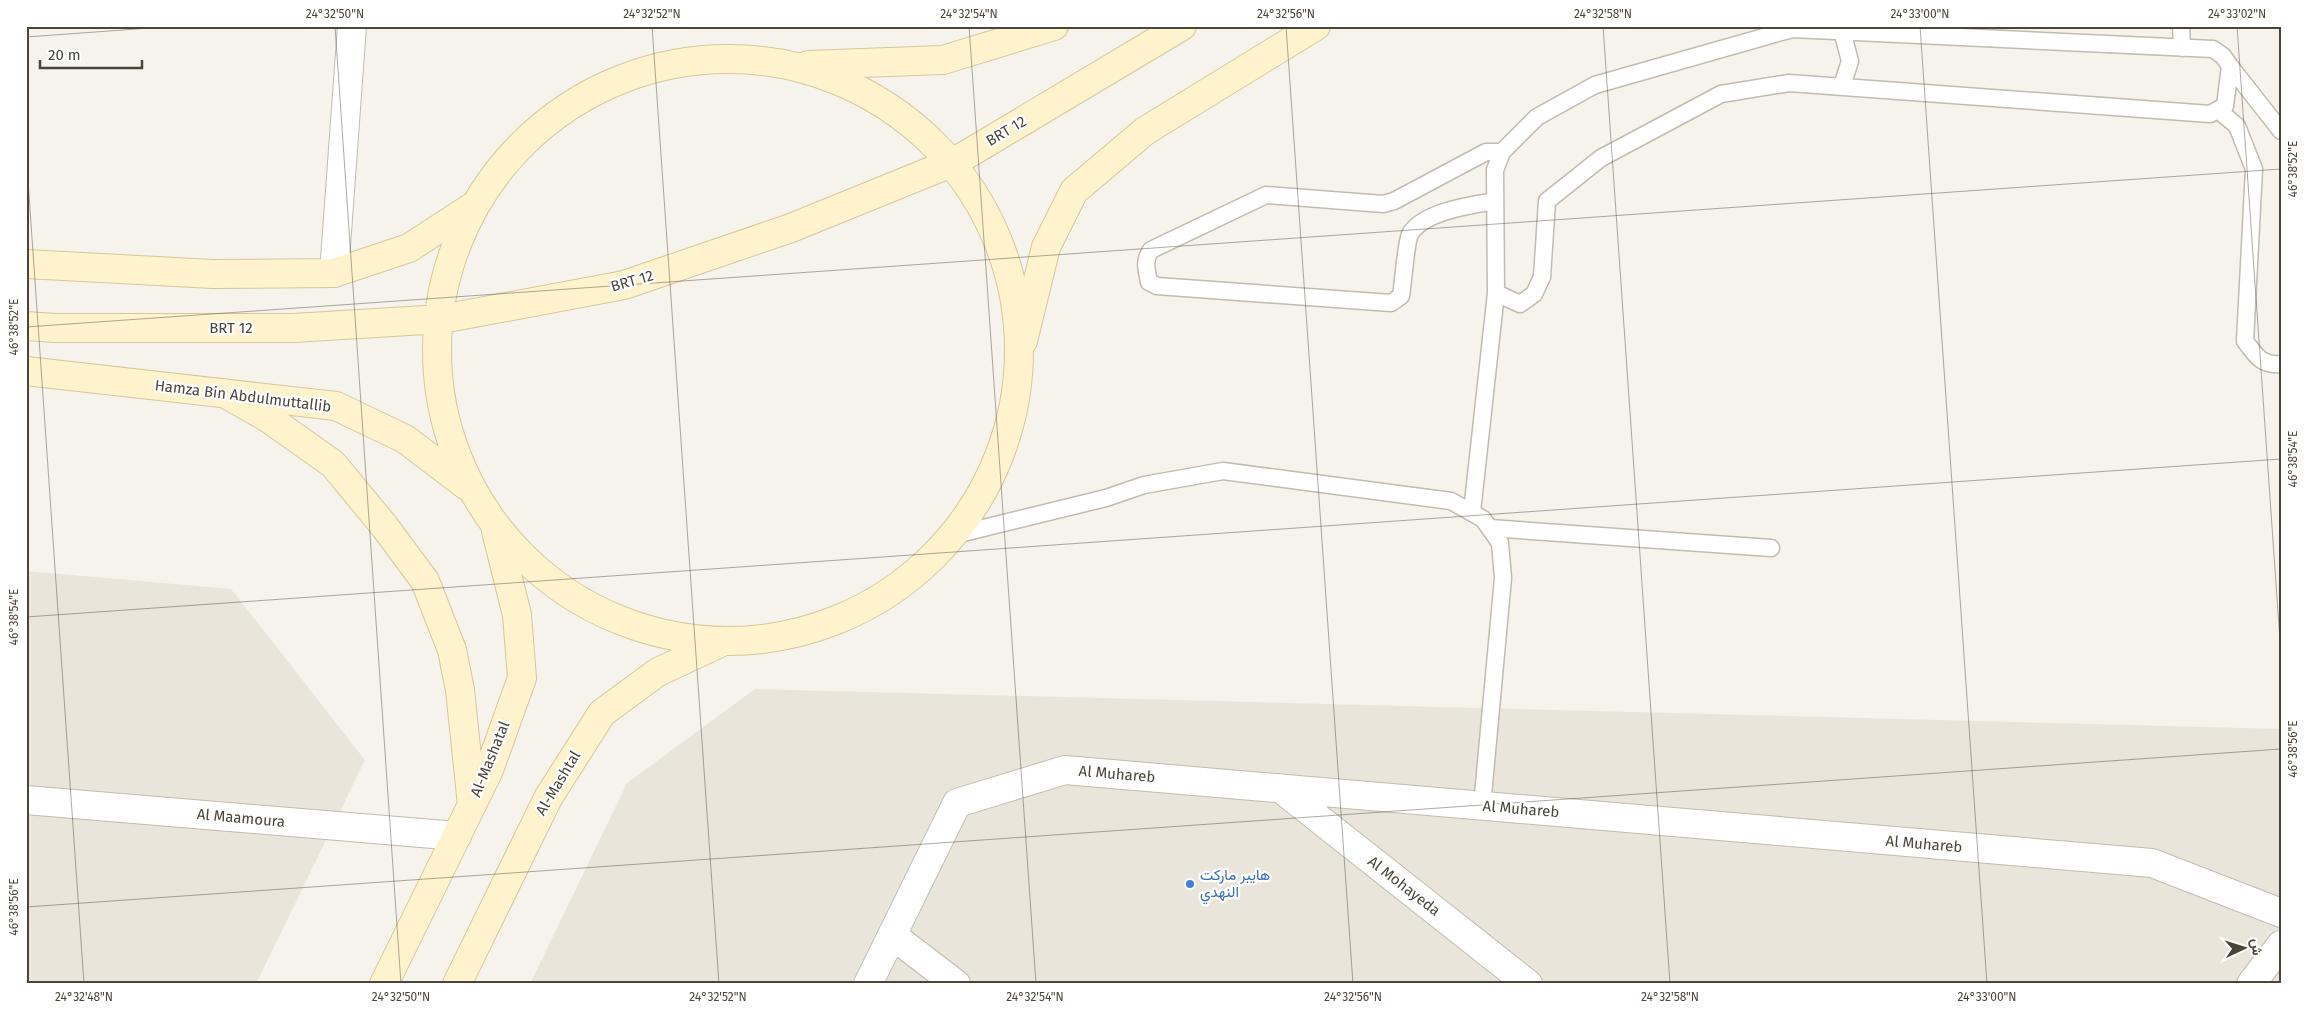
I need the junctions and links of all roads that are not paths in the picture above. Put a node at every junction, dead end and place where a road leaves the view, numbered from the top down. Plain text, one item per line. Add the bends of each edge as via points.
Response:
1 (352, 26) edge
2 (1054, 26) edge
3 (1182, 26) edge
4 (1316, 26) edge
5 (2180, 26) edge
6 (1842, 31) junction
7 (2182, 48) junction
8 (803, 66) junction
9 (2230, 66) junction
10 (1842, 86) junction
11 (2218, 110) junction
12 (2281, 131) edge
13 (1502, 152) junction
14 (956, 161) junction
15 (1495, 201) junction
16 (472, 207) junction
17 (26, 264) edge
18 (334, 273) junction
19 (1496, 293) junction
20 (442, 319) junction
21 (26, 326) edge
22 (1019, 355) junction
23 (2281, 364) edge
24 (26, 371) edge
25 (224, 393) junction
26 (467, 486) junction
27 (1472, 512) junction
28 (493, 520) junction
29 (1490, 528) junction
30 (956, 534) junction
31 (1771, 548) dead end
32 (723, 641) junction
33 (1280, 788) junction
34 (26, 800) edge
35 (472, 805) junction
36 (1482, 806) junction
37 (457, 836) junction
38 (2281, 913) edge
39 (892, 935) junction
40 (2281, 945) edge
41 (384, 984) edge
42 (457, 984) edge
43 (868, 984) edge
44 (956, 984) edge
45 (1528, 984) edge
46 (2251, 984) edge

1 - 18 street
2 - 8 main road via 943,60
3 - 14 main road, BRT 12
4 - 22 main road via 1145,131 1074,191 1046,247
5 - 7 lane
6 - 7 lane
6 - 10 lane via 1850,61
6 - 13 lane via 1792,29 1595,85 1538,117
7 - 9 lane via 2213,49
8 - 14 main road via 890,106
8 - 16 main road via 707,56 613,79 532,131
9 - 11 lane via 2225,106
9 - 12 lane
10 - 11 lane via 2210,114
10 - 19 lane via 1789,83 1721,94 1601,158 1547,201 1542,277 1534,294 1520,304
11 - 23 lane via 2237,126 2254,169 2245,342 2269,365
13 - 15 lane via 1495,170
13 - 15 lane via 1486,152 1383,204 1266,196 1151,250 1145,263 1149,282 1157,286 1391,302 1401,296 1410,234 1450,208
14 - 20 main road, BRT 12 via 791,228 624,285
14 - 22 main road via 1005,260
15 - 19 lane
16 - 18 main road via 409,248
16 - 20 main road
17 - 18 main road via 213,274
19 - 27 lane
20 - 21 main road, BRT 12 via 293,328
20 - 26 main road via 439,395
22 - 30 main road via 1004,449
24 - 25 main road, Hamza Bin Abdulmuttallib
25 - 26 main road, Hamza Bin Abdulmuttallib via 336,406 405,439
25 - 35 main road via 268,418 333,464 424,581 452,650 460,690
26 - 28 main road
27 - 29 lane
27 - 30 lane via 1451,501 1223,472 1144,485 1106,498
28 - 32 main road via 527,564 607,619 702,643
28 - 35 main road, Al-Mashatal via 517,615 522,678 489,770
29 - 31 lane
29 - 36 lane via 1500,543 1503,578
30 - 32 main road via 884,600 796,636
32 - 42 main road, Al-Mashtal via 658,672 602,713 548,798
33 - 36 street, Al Muhareb
33 - 39 street, Al Muhareb via 1065,770 957,803
33 - 45 street, Al Mohayeda
34 - 37 street, Al Maamoura
35 - 37 main road, Al-Mashatal
36 - 38 street, Al Muhareb via 2152,863
37 - 41 main road, Al-Mashatal
39 - 43 street, Al Muhareb
39 - 44 street
40 - 46 street

